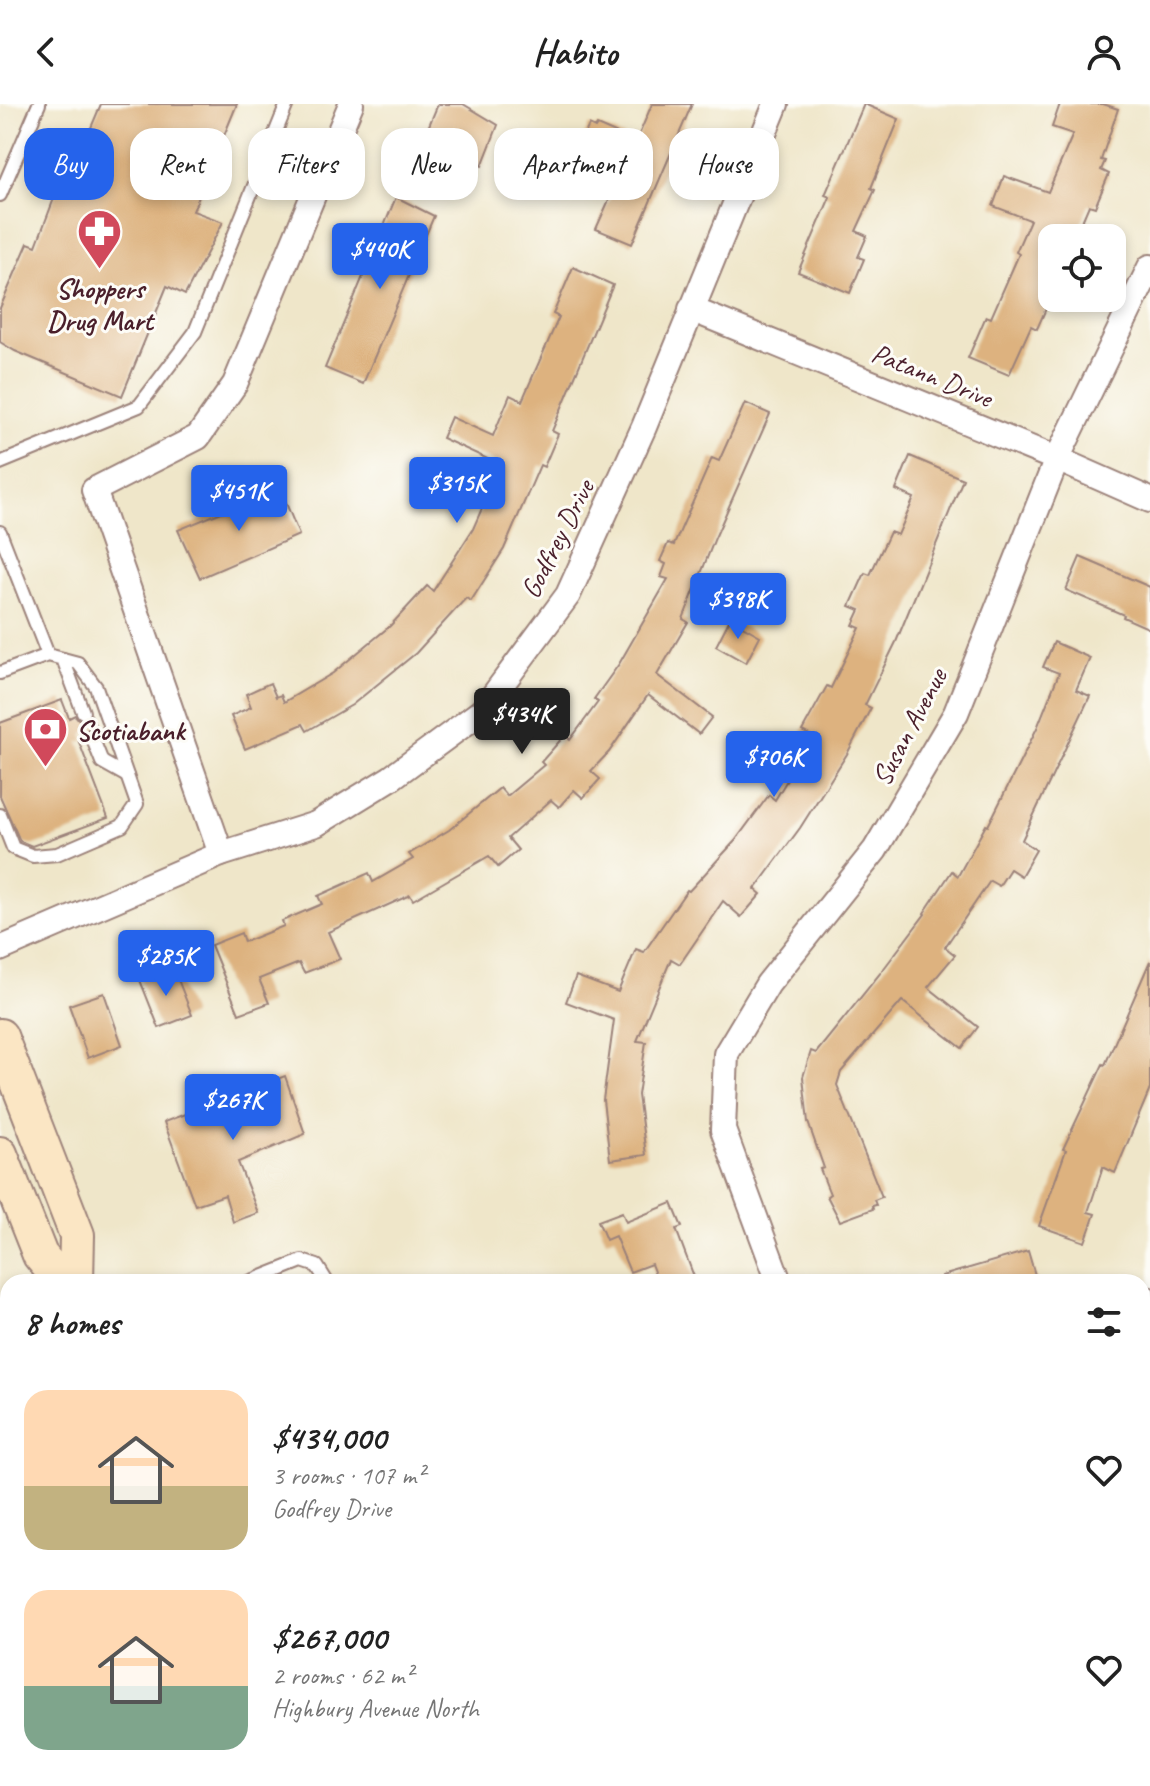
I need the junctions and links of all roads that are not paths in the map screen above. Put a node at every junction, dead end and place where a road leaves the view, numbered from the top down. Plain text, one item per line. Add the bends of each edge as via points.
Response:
1 (39, 104) edge
2 (287, 104) edge
3 (351, 104) edge
4 (776, 104) edge
5 (0, 195) edge
6 (1150, 267) edge
7 (691, 309) junction
8 (1057, 459) junction
9 (0, 463) edge
10 (1150, 500) edge
11 (1, 538) edge
12 (48, 655) junction
13 (63, 659) junction
14 (0, 673) edge
15 (83, 712) dead end
16 (92, 737) dead end
17 (127, 776) junction
18 (0, 815) edge
19 (221, 854) junction
20 (0, 949) edge
21 (0, 1036) edge
22 (1, 1162) edge
23 (55, 1274) edge
24 (76, 1274) edge
25 (269, 1274) edge
26 (322, 1274) edge
27 (776, 1274) edge

1 - 5 lane
2 - 9 lane via 195,332 139,406
3 - 19 street via 235,384 198,437 94,490
4 - 7 street, Godfrey Drive
6 - 8 street, Susan Avenue
7 - 8 street, Patann Drive
7 - 19 street, Godfrey Drive via 568,595 482,711 391,778 316,824
8 - 10 street, Patann Drive
8 - 27 street, Susan Avenue via 956,713 875,850 768,984 726,1054 723,1130
11 - 12 lane
12 - 13 lane
12 - 14 lane
13 - 15 lane
13 - 17 lane via 78,663 96,687
16 - 17 lane via 102,762
17 - 18 lane via 137,804 122,826 57,854 33,856 13,848
19 - 20 street, Godfrey Drive
21 - 24 main road via 77,1235
22 - 23 main road via 40,1255
25 - 26 lane via 302,1261

